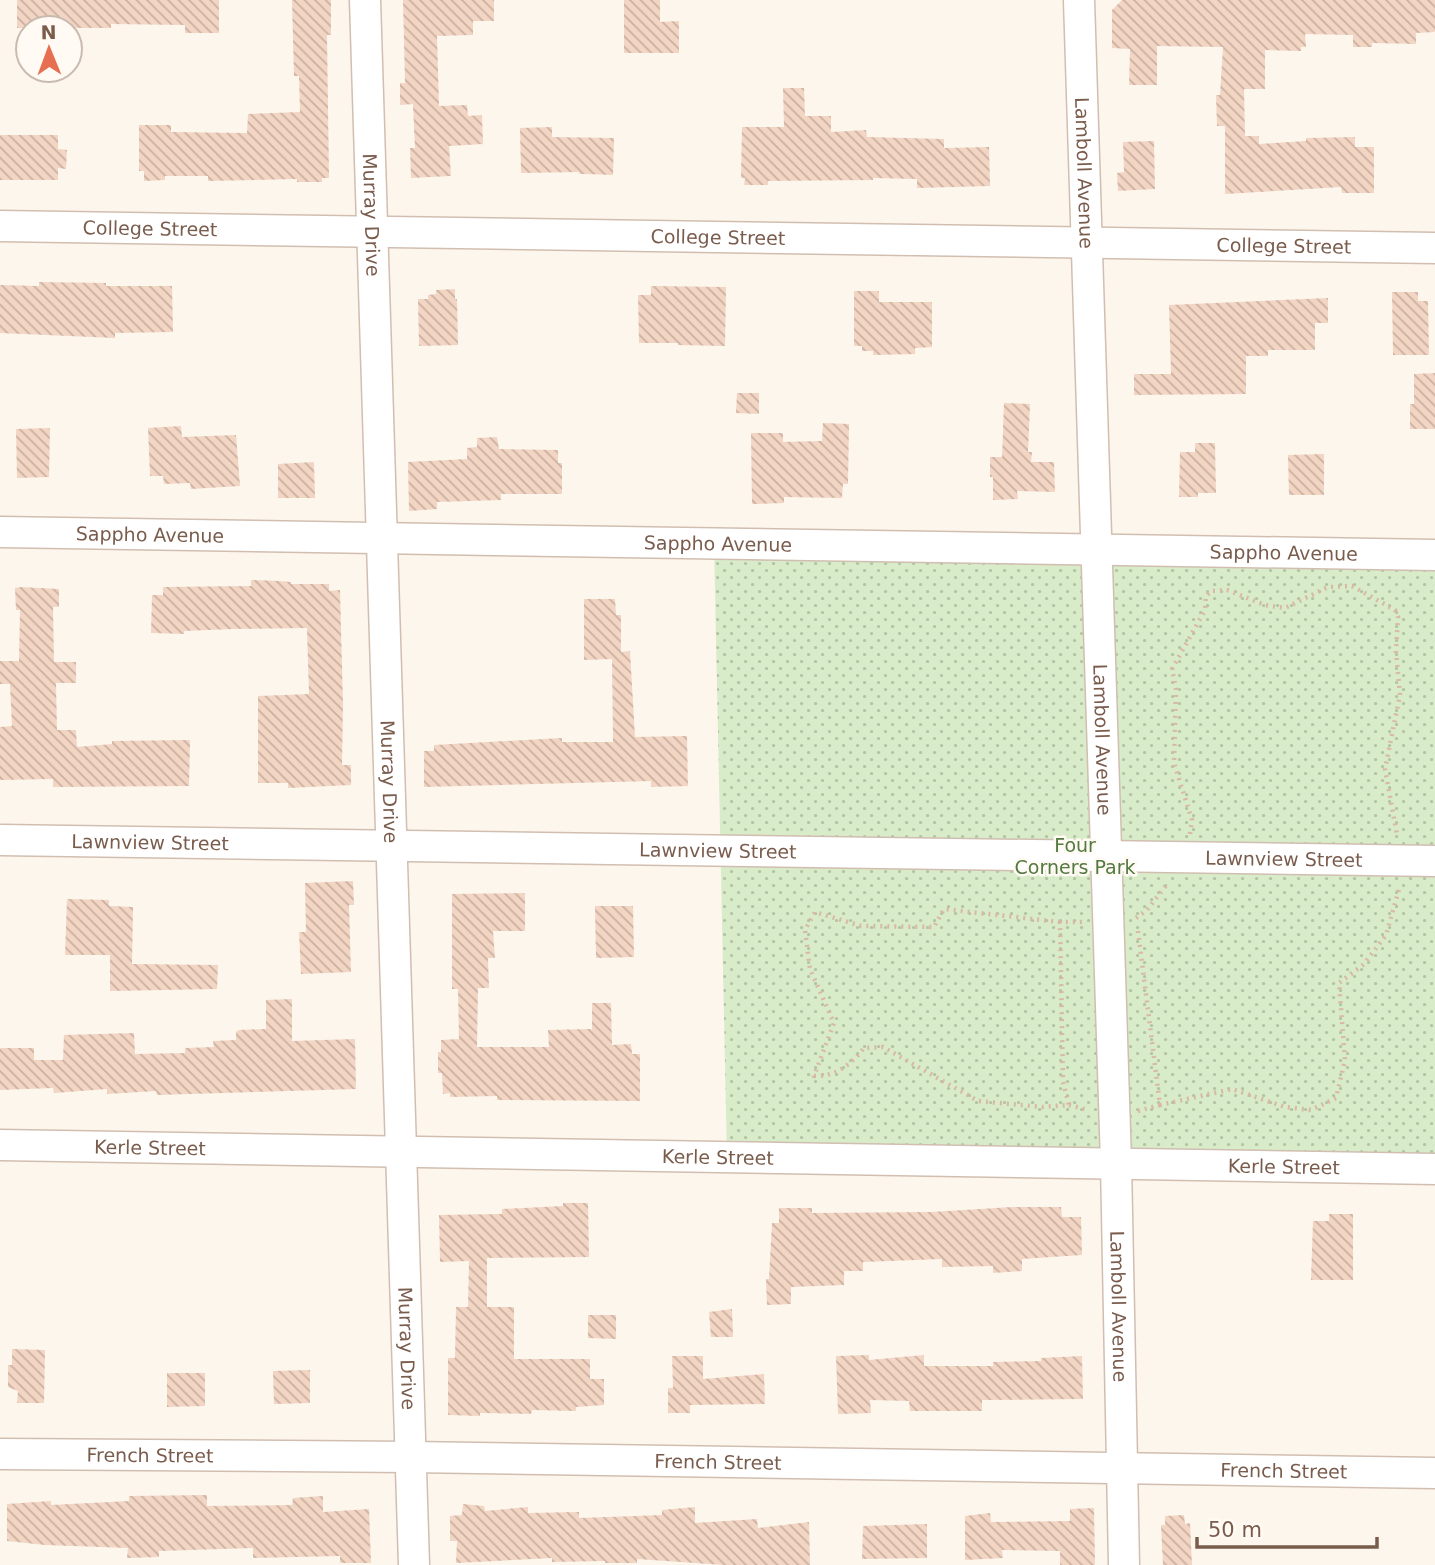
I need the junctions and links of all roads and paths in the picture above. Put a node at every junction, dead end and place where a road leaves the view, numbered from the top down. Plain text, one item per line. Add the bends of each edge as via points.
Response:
1 (365, 0) edge
2 (1079, 0) edge
3 (0, 226) edge
4 (371, 232) junction
5 (1086, 243) junction
6 (1435, 248) edge
7 (0, 532) edge
8 (382, 537) junction
9 (1097, 550) junction
10 (1435, 555) edge
11 (0, 840) edge
12 (1189, 842) dead end
13 (390, 845) junction
14 (1399, 846) dead end
15 (1106, 855) junction
16 (1435, 861) edge
17 (1403, 874) dead end
18 (1170, 881) dead end
19 (1136, 918) junction
20 (1128, 919) dead end
21 (1060, 922) junction
22 (1094, 923) dead end
23 (1069, 1105) junction
24 (1090, 1110) dead end
25 (0, 1145) edge
26 (401, 1152) junction
27 (1116, 1163) junction
28 (1435, 1169) edge
29 (0, 1454) edge
30 (410, 1457) junction
31 (1121, 1468) junction
32 (1435, 1473) edge
33 (414, 1565) edge
34 (1124, 1565) edge

1 - 4 street, Murray Drive
2 - 5 street, Lamboll Avenue
3 - 4 street, College Street
4 - 5 street, College Street
4 - 8 street, Murray Drive
5 - 6 street, College Street
5 - 9 street, Lamboll Avenue
7 - 8 street, Sappho Avenue
8 - 9 street, Sappho Avenue
8 - 13 street, Murray Drive
9 - 10 street, Sappho Avenue
9 - 15 street, Lamboll Avenue
11 - 13 street, Lawnview Street
12 - 14 path via 1192,820 1174,763 1176,689 1172,670 1205,610 1206,596 1227,590 1284,608 1328,587 1352,586 1395,610 1398,617 1400,695 1385,768
13 - 15 street, Lawnview Street
13 - 26 street, Murray Drive
15 - 16 street, Lawnview Street
15 - 27 street, Lamboll Avenue
17 - 19 path via 1386,935 1364,964 1339,983 1345,1060 1336,1098 1311,1110 1285,1107 1232,1089 1160,1105
18 - 19 path
19 - 20 path
21 - 22 path
21 - 23 path via 1063,1082
21 - 23 path via 944,909 934,926 861,926 815,912 805,930 810,969 834,1023 814,1076 826,1077 850,1064 864,1048 883,1047 978,1101
23 - 24 path
25 - 26 street, Kerle Street
26 - 27 street, Kerle Street
26 - 30 street, Murray Drive
27 - 28 street, Kerle Street
27 - 31 street, Lamboll Avenue
29 - 30 street, French Street
30 - 31 street, French Street
30 - 33 street, Murray Drive
31 - 32 street, French Street
31 - 34 street, Lamboll Avenue

